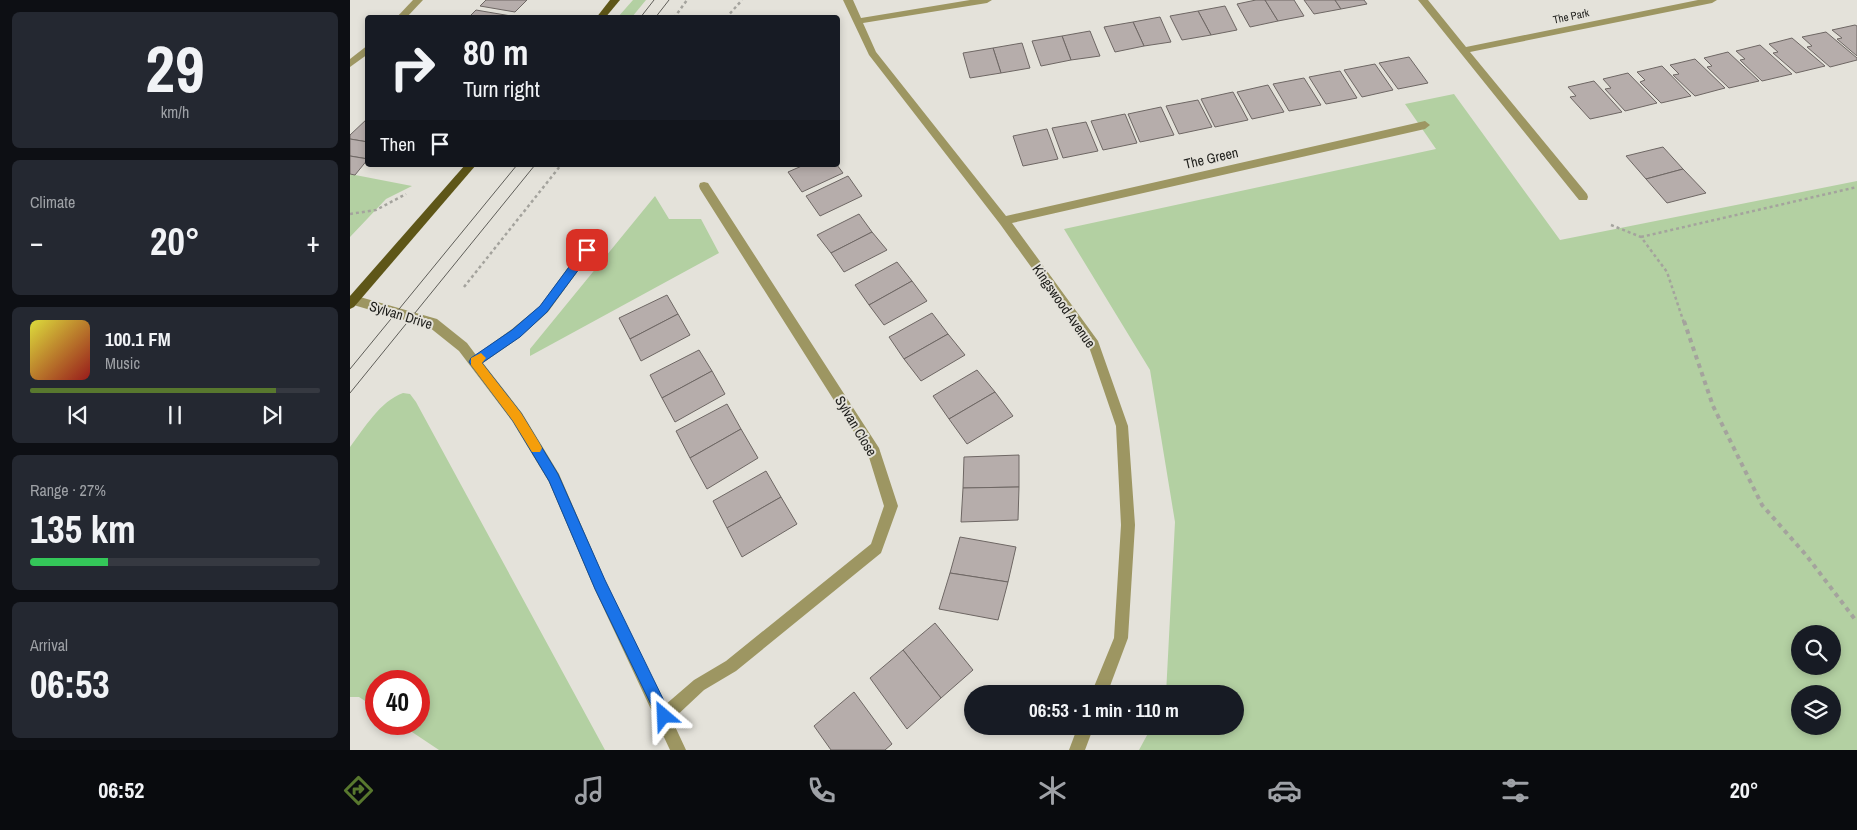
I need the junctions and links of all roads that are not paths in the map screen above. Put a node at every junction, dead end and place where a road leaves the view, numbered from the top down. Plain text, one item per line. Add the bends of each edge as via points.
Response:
1 (418, 0) edge
2 (615, 0) edge
3 (848, 0) edge
4 (987, 0) edge
5 (1423, 0) edge
6 (1712, 0) edge
7 (403, 15) edge
8 (602, 15) edge
9 (857, 21) junction
10 (1464, 50) junction
11 (365, 51) edge
12 (350, 64) edge
13 (1425, 126) dead end
14 (470, 167) edge
15 (704, 186) dead end
16 (1583, 197) dead end
17 (1004, 220) junction
18 (587, 250) dead end
19 (352, 302) edge
20 (475, 362) junction
21 (1102, 685) edge
22 (664, 716) junction
23 (1083, 735) edge
24 (678, 750) edge
25 (1077, 750) edge

1 - 7 street
2 - 8 main road
3 - 9 street, Kingswood Avenue
4 - 9 street
5 - 10 street
6 - 10 street, The Park
9 - 17 street, Kingswood Avenue via 872,53
10 - 16 street
11 - 12 street
13 - 17 street, The Green
14 - 19 main road
15 - 22 street, Sylvan Close via 874,452 891,506 876,548 730,666 699,685
17 - 21 street, Kingswood Avenue via 1094,345 1122,426 1128,525 1120,638
18 - 20 street via 544,309
19 - 20 street, Sylvan Drive via 433,323 450,335
20 - 22 street, Sylvan Drive via 517,417 554,478 600,585
22 - 24 street, Sylvan Drive
23 - 25 street

